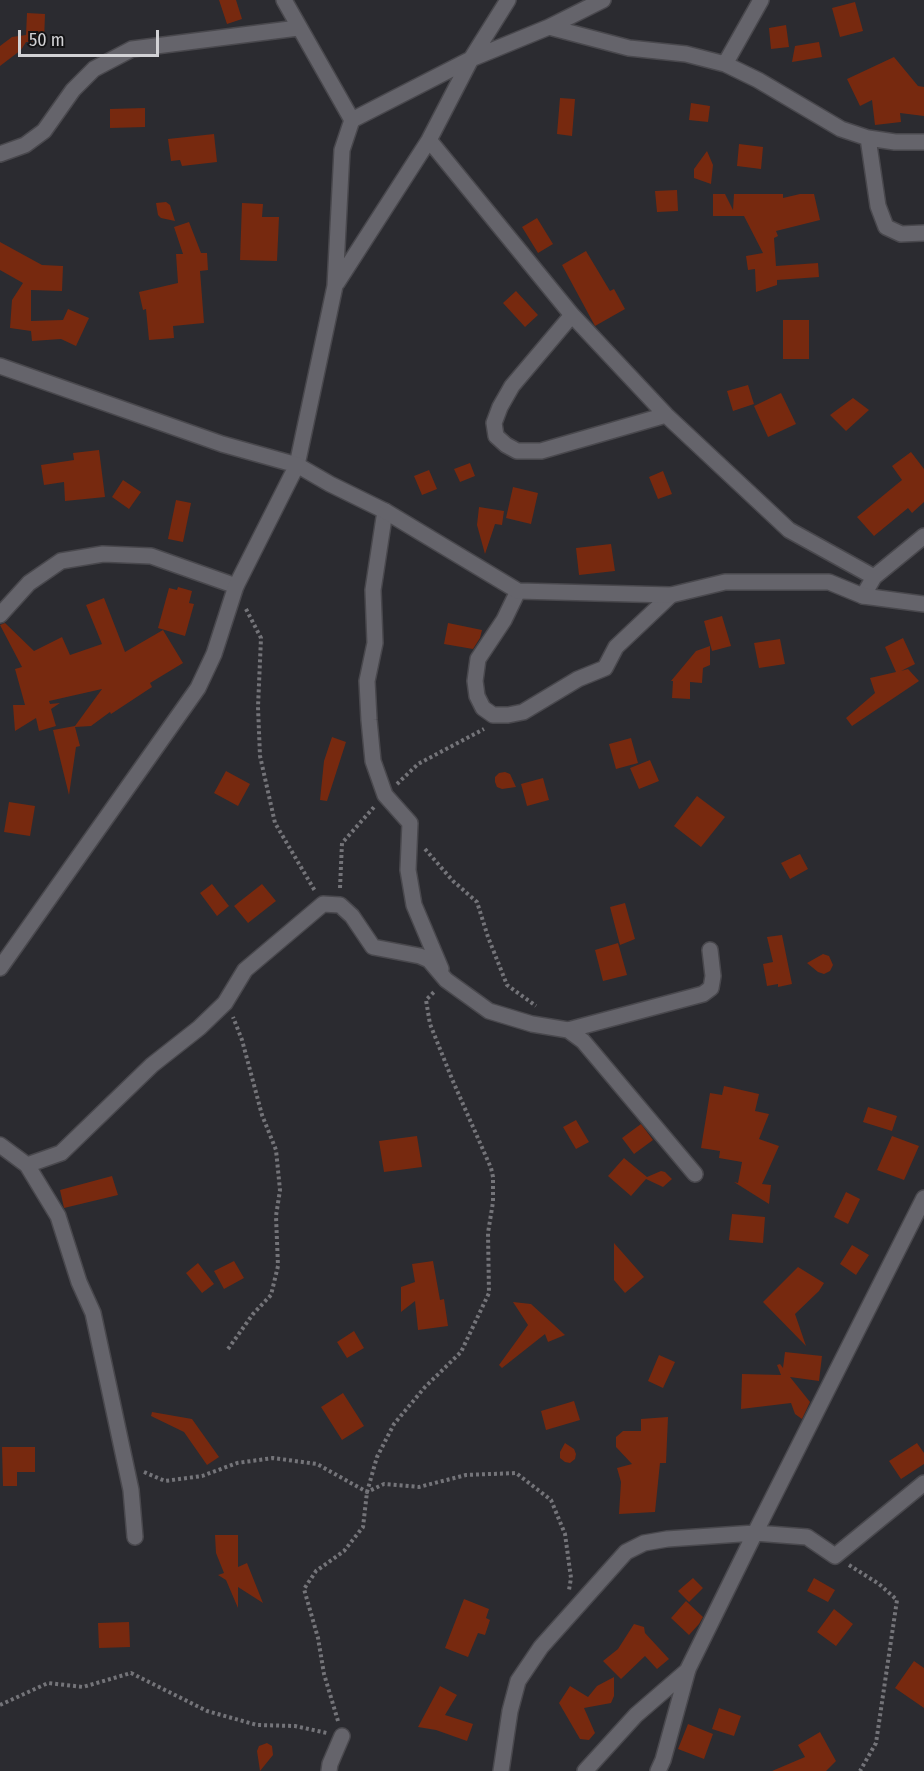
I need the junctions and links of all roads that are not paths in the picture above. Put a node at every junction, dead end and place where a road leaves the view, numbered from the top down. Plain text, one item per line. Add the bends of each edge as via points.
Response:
1 (284, 0) edge
2 (508, 0) edge
3 (603, 0) edge
4 (761, 0) edge
5 (549, 27) junction
6 (298, 28) junction
7 (471, 59) junction
8 (725, 64) junction
9 (352, 120) junction
10 (868, 138) junction
11 (429, 140) junction
12 (924, 142) edge
13 (0, 154) edge
14 (924, 233) edge
15 (335, 286) junction
16 (572, 315) junction
17 (0, 366) edge
18 (666, 415) junction
19 (297, 465) junction
20 (386, 511) junction
21 (924, 536) edge
22 (874, 577) junction
23 (236, 586) junction
24 (518, 591) junction
25 (671, 595) junction
26 (863, 596) junction
27 (924, 604) edge
28 (0, 615) edge
29 (710, 950) dead end
30 (0, 968) edge
31 (446, 980) junction
32 (568, 1030) junction
33 (0, 1145) edge
34 (27, 1165) junction
35 (694, 1174) dead end
36 (924, 1198) edge
37 (924, 1483) edge
38 (755, 1533) junction
39 (135, 1538) dead end
40 (688, 1669) junction
41 (342, 1736) road end
42 (329, 1771) edge
43 (501, 1771) edge
44 (585, 1771) edge
45 (658, 1771) edge

1 - 6 street
2 - 7 street
3 - 5 street
4 - 8 street
5 - 7 street
5 - 8 street via 629,48 686,54
6 - 9 street
6 - 13 street via 132,49 94,69 73,90 44,131 25,145
7 - 9 street
7 - 11 street
8 - 10 street via 841,129
9 - 15 street via 342,150
10 - 12 street
10 - 14 street via 878,206 886,227 901,234
11 - 15 street
11 - 16 street
15 - 19 street
16 - 18 street
16 - 18 street via 512,386 494,423 496,436 517,451 541,451
17 - 19 street via 222,444
18 - 22 street via 789,530
19 - 20 street
19 - 23 street
20 - 24 street
20 - 31 street via 374,590 375,643 367,681 373,761 386,795 410,823 408,870 414,905
21 - 22 street
22 - 26 street
23 - 28 street via 151,555 104,554 61,561 29,583
23 - 30 street via 214,654 198,688
24 - 25 street
24 - 25 street via 478,659 474,681 477,696 483,708 493,715 523,712 605,668 616,647
25 - 26 street via 725,582 829,582
26 - 27 street
29 - 32 street via 713,976 711,988 703,994
31 - 32 street via 499,1015
31 - 34 street via 429,960 373,947 340,905 323,904 245,970 225,1003 152,1065 61,1153
32 - 35 street via 583,1041
33 - 34 street
34 - 39 street via 57,1216 93,1313 131,1490
36 - 38 street
37 - 38 street via 835,1556 807,1537
38 - 40 street
38 - 43 street via 667,1539 626,1552 541,1647 518,1681
40 - 44 street via 636,1715
40 - 45 street
41 - 42 street

